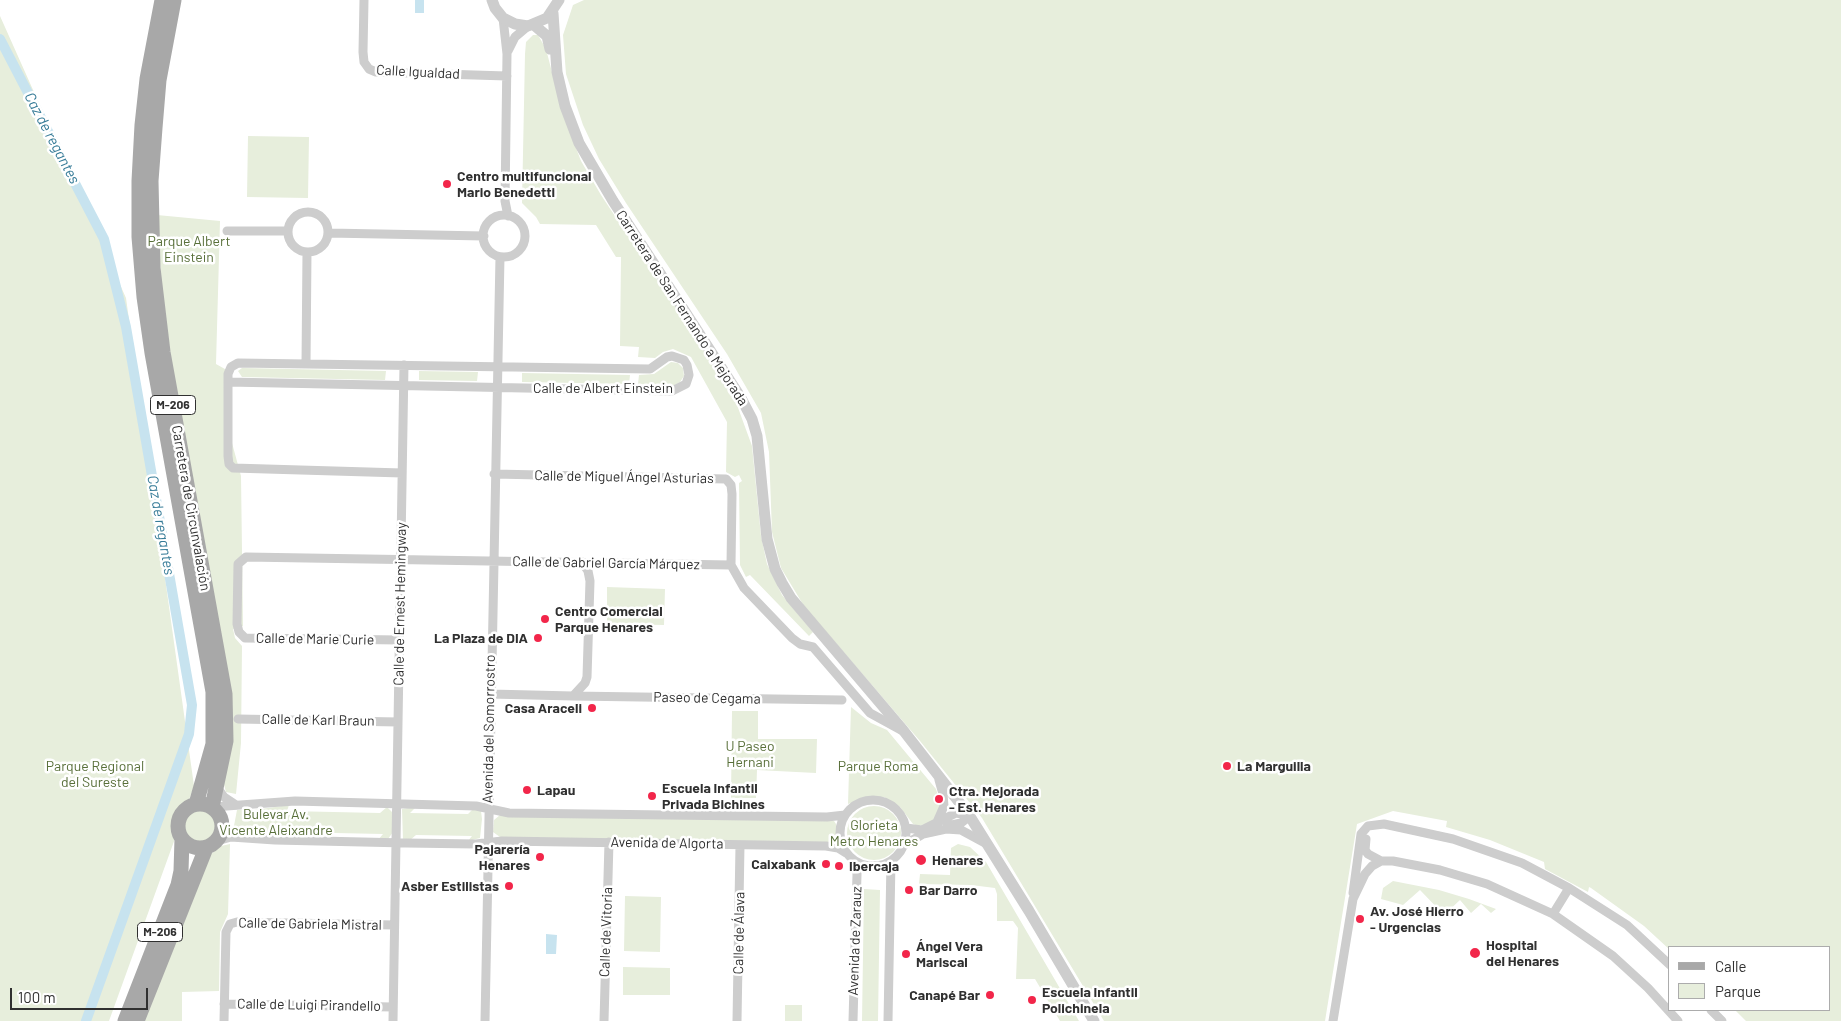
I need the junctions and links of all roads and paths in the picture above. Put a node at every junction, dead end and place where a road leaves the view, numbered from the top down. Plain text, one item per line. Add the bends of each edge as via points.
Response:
1 (162, 0) edge
2 (174, 0) edge
3 (364, 0) edge
4 (492, 0) edge
5 (559, 0) edge
6 (553, 12) junction
7 (503, 18) junction
8 (531, 25) junction
9 (507, 54) junction
10 (558, 72) junction
11 (507, 76) junction
12 (504, 216) junction
13 (227, 231) dead end
14 (288, 231) junction
15 (329, 233) junction
16 (484, 236) junction
17 (308, 252) junction
18 (500, 256) junction
19 (306, 364) junction
20 (404, 365) junction
21 (497, 367) junction
22 (228, 382) junction
23 (404, 386) junction
24 (496, 387) junction
25 (402, 473) junction
26 (494, 474) junction
27 (401, 559) junction
28 (493, 561) junction
29 (582, 562) junction
30 (731, 565) junction
31 (237, 567) joint
32 (400, 640) junction
33 (490, 694) junction
34 (573, 696) junction
35 (842, 700) dead end
36 (238, 719) dead end
37 (398, 722) junction
38 (907, 734) junction
39 (932, 766) junction
40 (216, 783) junction
41 (196, 804) junction
42 (397, 804) junction
43 (236, 805) junction
44 (213, 807) junction
45 (488, 808) junction
46 (845, 815) junction
47 (970, 815) junction
48 (1374, 824) junction
49 (906, 828) junction
50 (934, 828) junction
51 (182, 840) junction
52 (487, 842) junction
53 (610, 842) junction
54 (396, 843) junction
55 (211, 844) junction
56 (740, 845) junction
57 (904, 845) junction
58 (990, 846) junction
59 (846, 853) junction
60 (854, 861) junction
61 (891, 862) junction
62 (1381, 862) junction
63 (1569, 888) junction
64 (1352, 902) junction
65 (1553, 914) junction
66 (394, 925) junction
67 (1668, 963) edge
68 (224, 1004) junction
69 (393, 1006) junction
70 (1668, 1010) edge
71 (1669, 1011) edge
72 (1712, 1011) edge
73 (125, 1021) edge
74 (137, 1021) edge
75 (224, 1021) edge
76 (393, 1021) edge
77 (485, 1021) edge
78 (604, 1021) edge
79 (737, 1021) edge
80 (853, 1021) edge
81 (888, 1021) edge
82 (1094, 1021) edge
83 (1333, 1021) edge
84 (1678, 1021) edge
85 (1722, 1021) edge

1 - 41 main road, Carretera de Circunvalación / M-206 via 142,125 138,182 140,236 152,353 213,692 213,744
2 - 40 main road, Carretera de Circunvalación / M-206 via 159,80 153,154 153,268 163,352 225,694 226,741
3 - 11 street, Calle Igualdad via 363,52 369,69 376,72
4 - 7 street
5 - 6 street
6 - 8 street
6 - 10 street, Carretera de San Fernando a Mejorada
7 - 8 street via 515,24
7 - 9 street
8 - 9 street via 515,37
8 - 10 street, Carretera de San Fernando a Mejorada via 546,36
9 - 11 street
10 - 38 street, Carretera de San Fernando a Mejorada via 572,127 591,166 742,398 752,419 757,436 767,539 782,583
11 - 12 street
12 - 16 street via 489,222
12 - 18 street via 522,224 525,242 513,255
13 - 14 street
14 - 15 street via 294,217 311,212 323,218
14 - 17 street via 292,244
15 - 16 street
15 - 17 street via 322,247
16 - 18 street via 488,249
17 - 19 street
18 - 21 street, Avenida del Somorrostro
19 - 20 street, Calle de Albert Einstein
19 - 22 street, Calle de Albert Einstein via 238,362 231,367
20 - 21 street, Calle de Albert Einstein
20 - 23 street, Calle de Ernest Hemingway
21 - 24 street, Avenida del Somorrostro
21 - 24 street, Calle de Albert Einstein via 650,369 672,356 684,360 689,375 683,387 672,391
22 - 23 street, Calle de Albert Einstein
22 - 25 street via 228,460 233,468
23 - 24 street, Calle de Albert Einstein
23 - 25 street, Calle de Ernest Hemingway
24 - 26 street, Avenida del Somorrostro
25 - 27 street, Calle de Ernest Hemingway
26 - 28 street, Avenida del Somorrostro
26 - 30 street, Calle de Miguel Ángel Asturias via 726,479 732,485
27 - 28 street, Calle de Gabriel García Márquez
27 - 31 street, Calle de Gabriel García Márquez via 246,557
27 - 32 street, Calle de Ernest Hemingway
28 - 29 street, Calle de Gabriel García Márquez
28 - 33 street, Avenida del Somorrostro
29 - 30 street, Calle de Gabriel García Márquez
29 - 34 street via 590,581 587,676
30 - 38 street via 744,588 792,638 813,647 870,713
31 - 32 street, Calle de Marie Curie via 237,624 245,638
32 - 37 street, Calle de Ernest Hemingway
33 - 34 street, Paseo de Cegama
33 - 45 street, Avenida del Somorrostro
34 - 35 street, Paseo de Cegama
36 - 37 street, Calle de Karl Braun
37 - 42 street, Calle de Ernest Hemingway
38 - 39 street, Carretera de San Fernando a Mejorada
39 - 47 street, Carretera de San Fernando a Mejorada
39 - 50 street via 944,799 940,819
40 - 43 street via 224,797
40 - 44 main road, Carretera de Circunvalación / M-206
41 - 44 main road
41 - 51 main road, M-206 via 184,810 178,821
42 - 43 street, Avenida de Algorta via 295,802
42 - 45 street, Avenida de Algorta
42 - 54 street, Calle de Ernest Hemingway
43 - 44 street, Avenida de Algorta
44 - 55 main road, M-206 via 223,823 222,833
45 - 46 street, Avenida de Algorta via 508,813
45 - 52 street, Avenida del Somorrostro
46 - 49 street via 859,803 879,800 897,810
46 - 59 street via 839,832
47 - 50 street via 961,823
47 - 58 street, Carretera de San Fernando a Mejorada
48 - 62 street via 1368,832 1365,850
48 - 63 street via 1445,837 1490,850
48 - 64 street via 1364,829 1362,834
49 - 50 street via 918,831
49 - 57 street
50 - 57 street
50 - 58 street via 961,830
51 - 55 main road via 195,848
51 - 73 main road, M-206 via 178,886
52 - 53 street, Avenida de Algorta
52 - 54 street, Avenida de Algorta
52 - 77 street, Avenida del Somorrostro
53 - 56 street, Avenida de Algorta
53 - 78 street, Calle de Vitoria
54 - 55 street, Avenida de Algorta via 231,837
54 - 66 street, Calle de Ernest Hemingway
55 - 74 main road, M-206
56 - 59 street, Avenida de Algorta via 826,846
56 - 79 street, Calle de Álava
57 - 61 street
58 - 82 street, Carretera de San Fernando a Mejorada
59 - 60 street
60 - 61 street via 872,867
60 - 80 street, Avenida de Zarauz via 857,874
61 - 81 street
62 - 64 street via 1366,874
62 - 65 street via 1393,861 1440,870 1487,884
63 - 65 street
63 - 67 street via 1627,925
64 - 83 street
65 - 70 street via 1613,956
66 - 68 street, Calle de Gabriela Mistral via 237,922 228,927
66 - 69 street, Calle de Ernest Hemingway
68 - 69 street, Calle de Luigi Pirandello
68 - 75 street
69 - 76 street, Calle de Ernest Hemingway
71 - 84 street
72 - 85 street

